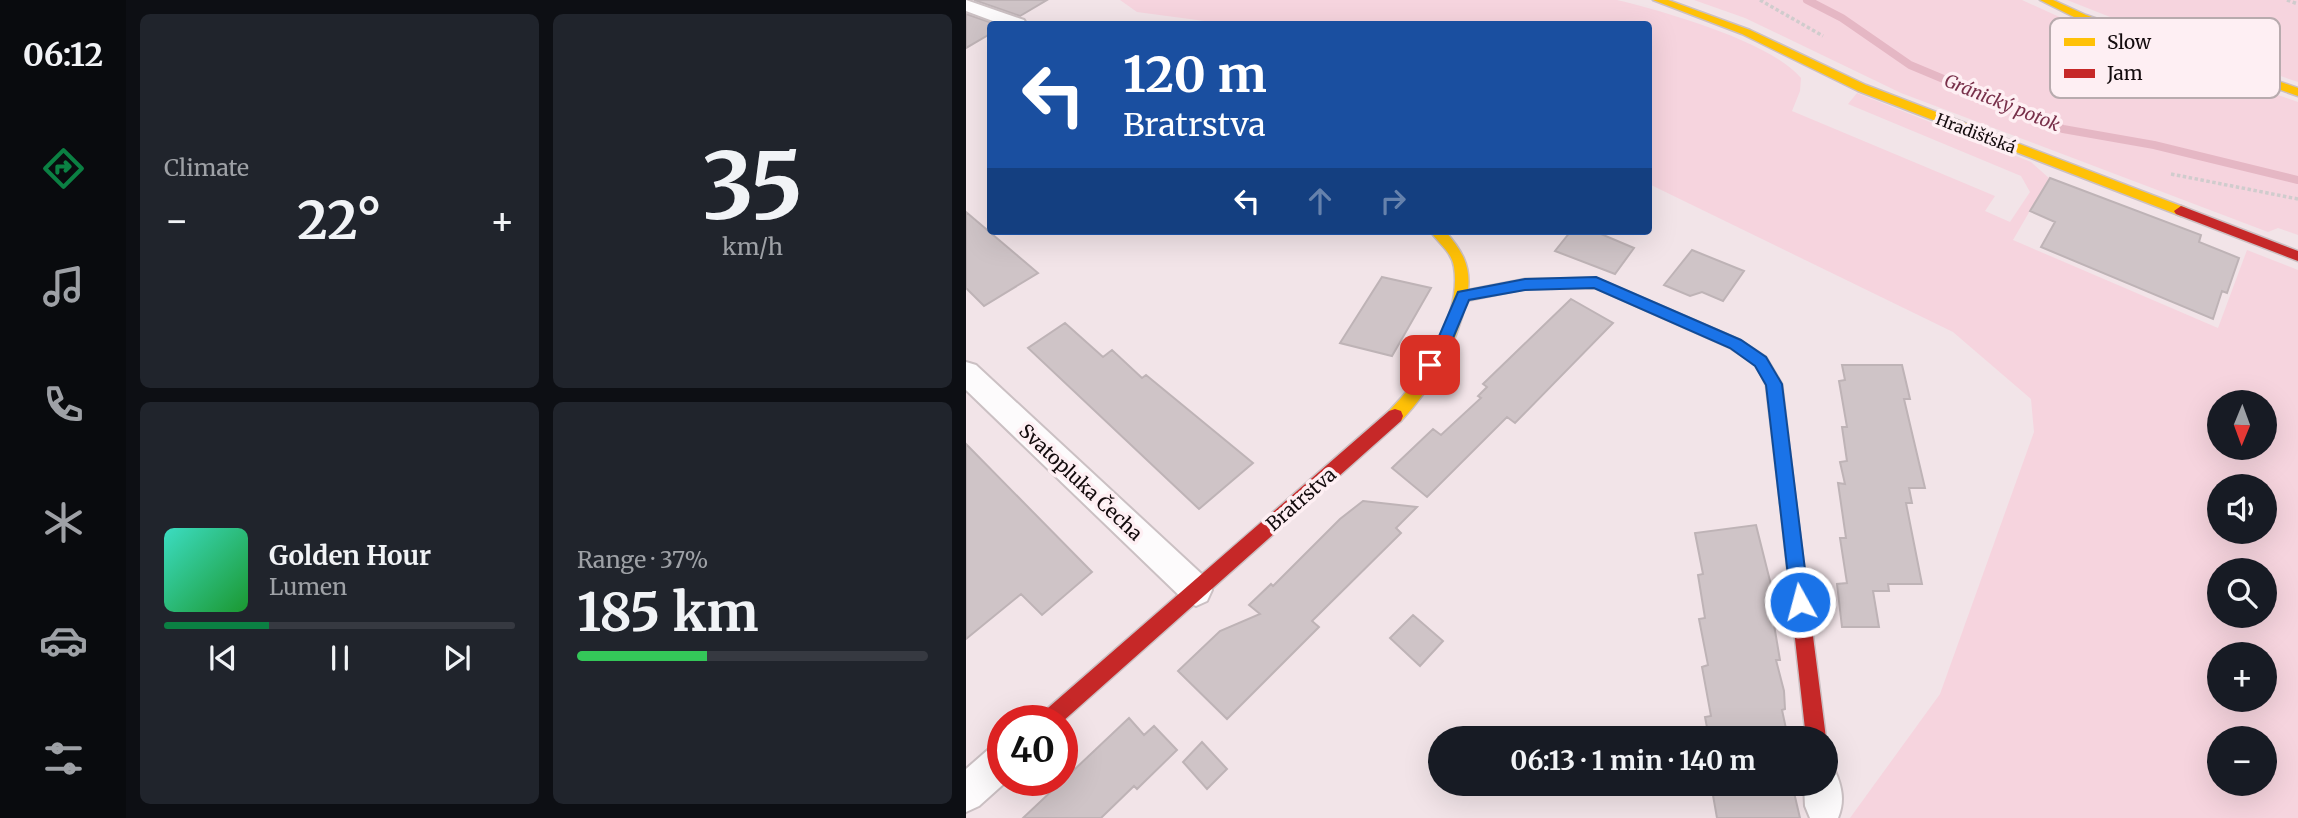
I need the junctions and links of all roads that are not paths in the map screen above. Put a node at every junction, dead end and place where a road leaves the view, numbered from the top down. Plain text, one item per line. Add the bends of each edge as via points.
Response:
1 (1658, 0) edge
2 (2045, 0) edge
3 (966, 5) edge
4 (2085, 18) edge
5 (1009, 21) edge
6 (2280, 86) edge
7 (2298, 92) edge
8 (1440, 235) edge
9 (2298, 256) edge
10 (1463, 296) junction
11 (966, 373) edge
12 (1196, 590) junction
13 (1066, 705) edge
14 (1815, 726) edge
15 (987, 775) edge
16 (966, 793) edge

1 - 9 street, Hradišťská via 1746,32 1862,88
2 - 4 street
3 - 5 street
6 - 7 street
8 - 10 street, Bratrstva via 1461,264
10 - 12 street, Bratrstva via 1444,343 1402,409
10 - 14 street via 1525,285 1596,283 1735,344 1760,361 1774,384
11 - 12 street, Svatopluka Čecha
12 - 13 street, Bratrstva
15 - 16 street

